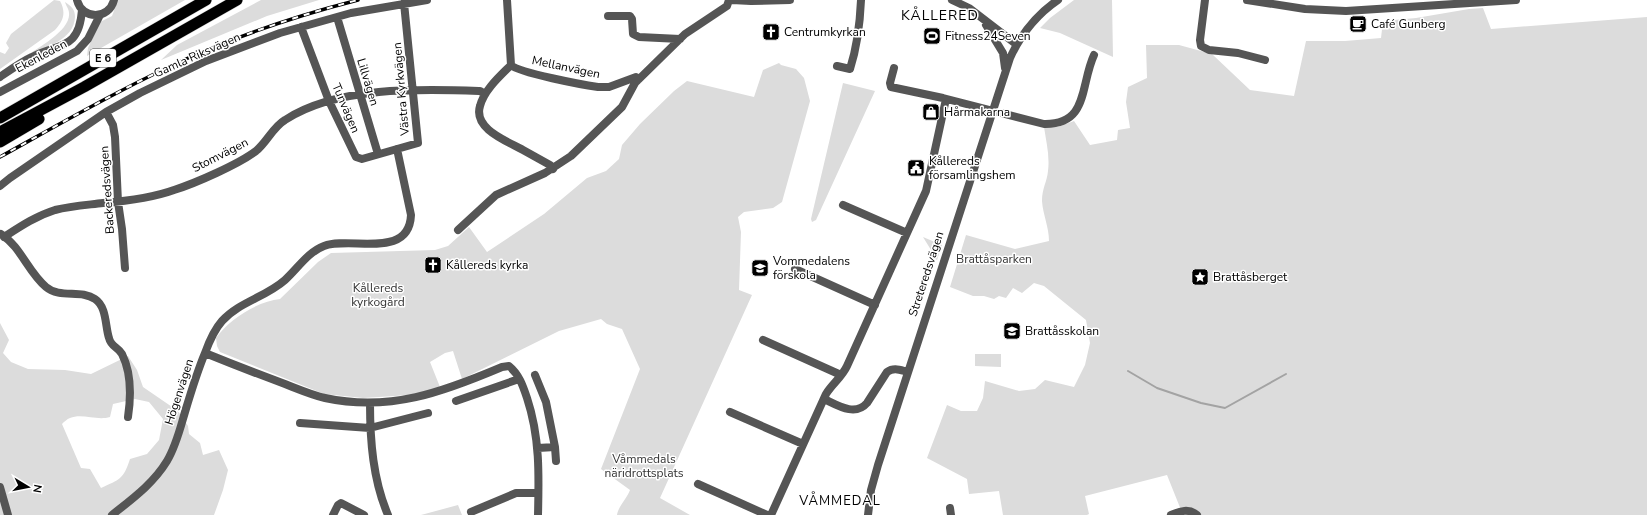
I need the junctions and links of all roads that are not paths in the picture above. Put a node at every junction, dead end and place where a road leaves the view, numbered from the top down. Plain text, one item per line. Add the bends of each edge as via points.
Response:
1 (77, 0) edge
2 (114, 0) edge
3 (206, 0) edge
4 (237, 0) edge
5 (427, 0) edge
6 (507, 0) edge
7 (728, 0) edge
8 (732, 0) edge
9 (790, 0) edge
10 (862, 0) edge
11 (952, 0) edge
12 (1058, 0) edge
13 (1205, 0) edge
14 (1247, 0) edge
15 (1516, 0) edge
16 (404, 3) junction
17 (82, 10) junction
18 (100, 15) junction
19 (608, 16) dead end
20 (337, 17) junction
21 (983, 19) junction
22 (301, 27) junction
23 (680, 39) junction
24 (1016, 44) junction
25 (1094, 55) dead end
26 (1265, 60) dead end
27 (511, 65) junction
28 (837, 66) dead end
29 (894, 68) dead end
30 (1006, 70) junction
31 (0, 77) edge
32 (639, 79) junction
33 (84, 87) junction
34 (413, 90) junction
35 (0, 92) edge
36 (485, 94) junction
37 (359, 95) junction
38 (946, 99) junction
39 (330, 101) junction
40 (992, 110) junction
41 (106, 112) junction
42 (0, 118) edge
43 (0, 132) edge
44 (0, 142) edge
45 (397, 149) junction
46 (378, 154) junction
47 (552, 169) junction
48 (0, 186) edge
49 (118, 202) junction
50 (843, 205) dead end
51 (458, 230) dead end
52 (907, 233) junction
53 (2, 235) edge
54 (125, 268) dead end
55 (795, 269) dead end
56 (875, 305) junction
57 (763, 340) dead end
58 (205, 353) junction
59 (908, 372) junction
60 (535, 375) dead end
61 (841, 375) junction
62 (519, 379) junction
63 (824, 399) junction
64 (456, 400) dead end
65 (370, 403) junction
66 (730, 412) dead end
67 (428, 413) dead end
68 (128, 416) dead end
69 (300, 422) dead end
70 (370, 428) junction
71 (802, 444) junction
72 (555, 447) junction
73 (538, 448) junction
74 (556, 461) dead end
75 (698, 484) dead end
76 (0, 487) edge
77 (538, 493) junction
78 (471, 512) dead end
79 (8, 515) edge
80 (112, 515) edge
81 (334, 515) edge
82 (364, 515) edge
83 (388, 515) edge
84 (538, 515) edge
85 (767, 515) edge
86 (771, 515) edge
87 (868, 515) edge
88 (1171, 515) edge
89 (1197, 515) edge

1 - 17 street
2 - 18 street, Ekenleden via 109,10
3 - 42 highway, E 6
4 - 33 highway, E 6
5 - 16 street, Gamla Riksvägen
6 - 27 street
7 - 23 street via 727,6 692,28
8 - 9 street
10 - 28 street via 855,54 850,69
11 - 21 street via 969,8
12 - 24 street via 1032,22
13 - 26 street via 1201,46 1208,50 1238,53
14 - 15 street via 1305,9 1346,11
16 - 20 street, Gamla Riksvägen
16 - 34 street, Västra Kyrkvägen
17 - 18 street via 91,15
17 - 31 street, Ekenleden via 78,30 69,42 33,57
18 - 35 street, Ekenleden via 88,39 77,51
19 - 23 street via 630,16 633,34 639,37
20 - 22 street, Gamla Riksvägen
20 - 37 street, Lillvägen
21 - 24 street
21 - 30 street via 1003,53
22 - 39 street, Tunvägen
22 - 41 street, Gamla Riksvägen via 206,61
23 - 32 street
24 - 30 street, Streteredsvägen
25 - 40 street via 1079,108 1065,121 1056,125 1044,124
27 - 32 street, Mellanvägen via 530,73 598,87 609,87 636,77
27 - 36 street
29 - 38 street via 890,83 892,87
30 - 40 street, Streteredsvägen
32 - 47 street via 622,107 571,156
33 - 43 highway, E 6
33 - 44 highway
34 - 36 street, Stomvägen via 480,91
34 - 37 street, Stomvägen
34 - 45 street, Västra Kyrkvägen via 418,143
36 - 47 street via 479,107 482,122 499,137 550,165
37 - 39 street, Stomvägen
37 - 46 street, Lillvägen
38 - 40 street
38 - 52 street via 926,191
39 - 46 street, Tunvägen via 356,157 362,159
39 - 49 street, Stomvägen via 284,120 256,151 221,170 175,190
40 - 59 street, Streteredsvägen
41 - 48 street, Gamla Riksvägen
41 - 49 street, Backeredsvägen via 113,125 115,137
45 - 46 street, Tunvägen
45 - 58 street, Västra Kyrkvägen via 411,218 407,230 390,243 336,243 313,252 285,280 223,320 214,332
47 - 51 street via 496,194
49 - 53 street, Stomvägen via 54,210
49 - 54 street, Backeredsvägen
50 - 52 street
52 - 56 street
53 - 68 street via 49,290 88,296 99,302 104,312 110,343 121,352 126,368 130,398
55 - 56 street
56 - 61 street
57 - 61 street
58 - 65 street, Högenvägen via 324,398
58 - 80 street, Högenvägen via 174,448 166,462 136,497
59 - 63 street via 895,368 887,372 864,407 858,410 846,409
59 - 87 street, Streteredsvägen via 874,476
60 - 72 street via 546,402
61 - 63 street
62 - 64 street
62 - 65 street, Högenvägen via 509,366 502,367 431,394 395,402
62 - 73 street, Högenvägen via 534,422
63 - 71 street
65 - 70 street
66 - 71 street
67 - 70 street
69 - 70 street
70 - 83 street via 375,471
71 - 86 street
72 - 73 street
72 - 74 street
73 - 77 street, Högenvägen
75 - 85 street
76 - 79 street
77 - 78 street via 516,493
77 - 84 street, Högenvägen
81 - 82 street via 341,503
88 - 89 street via 1187,511

